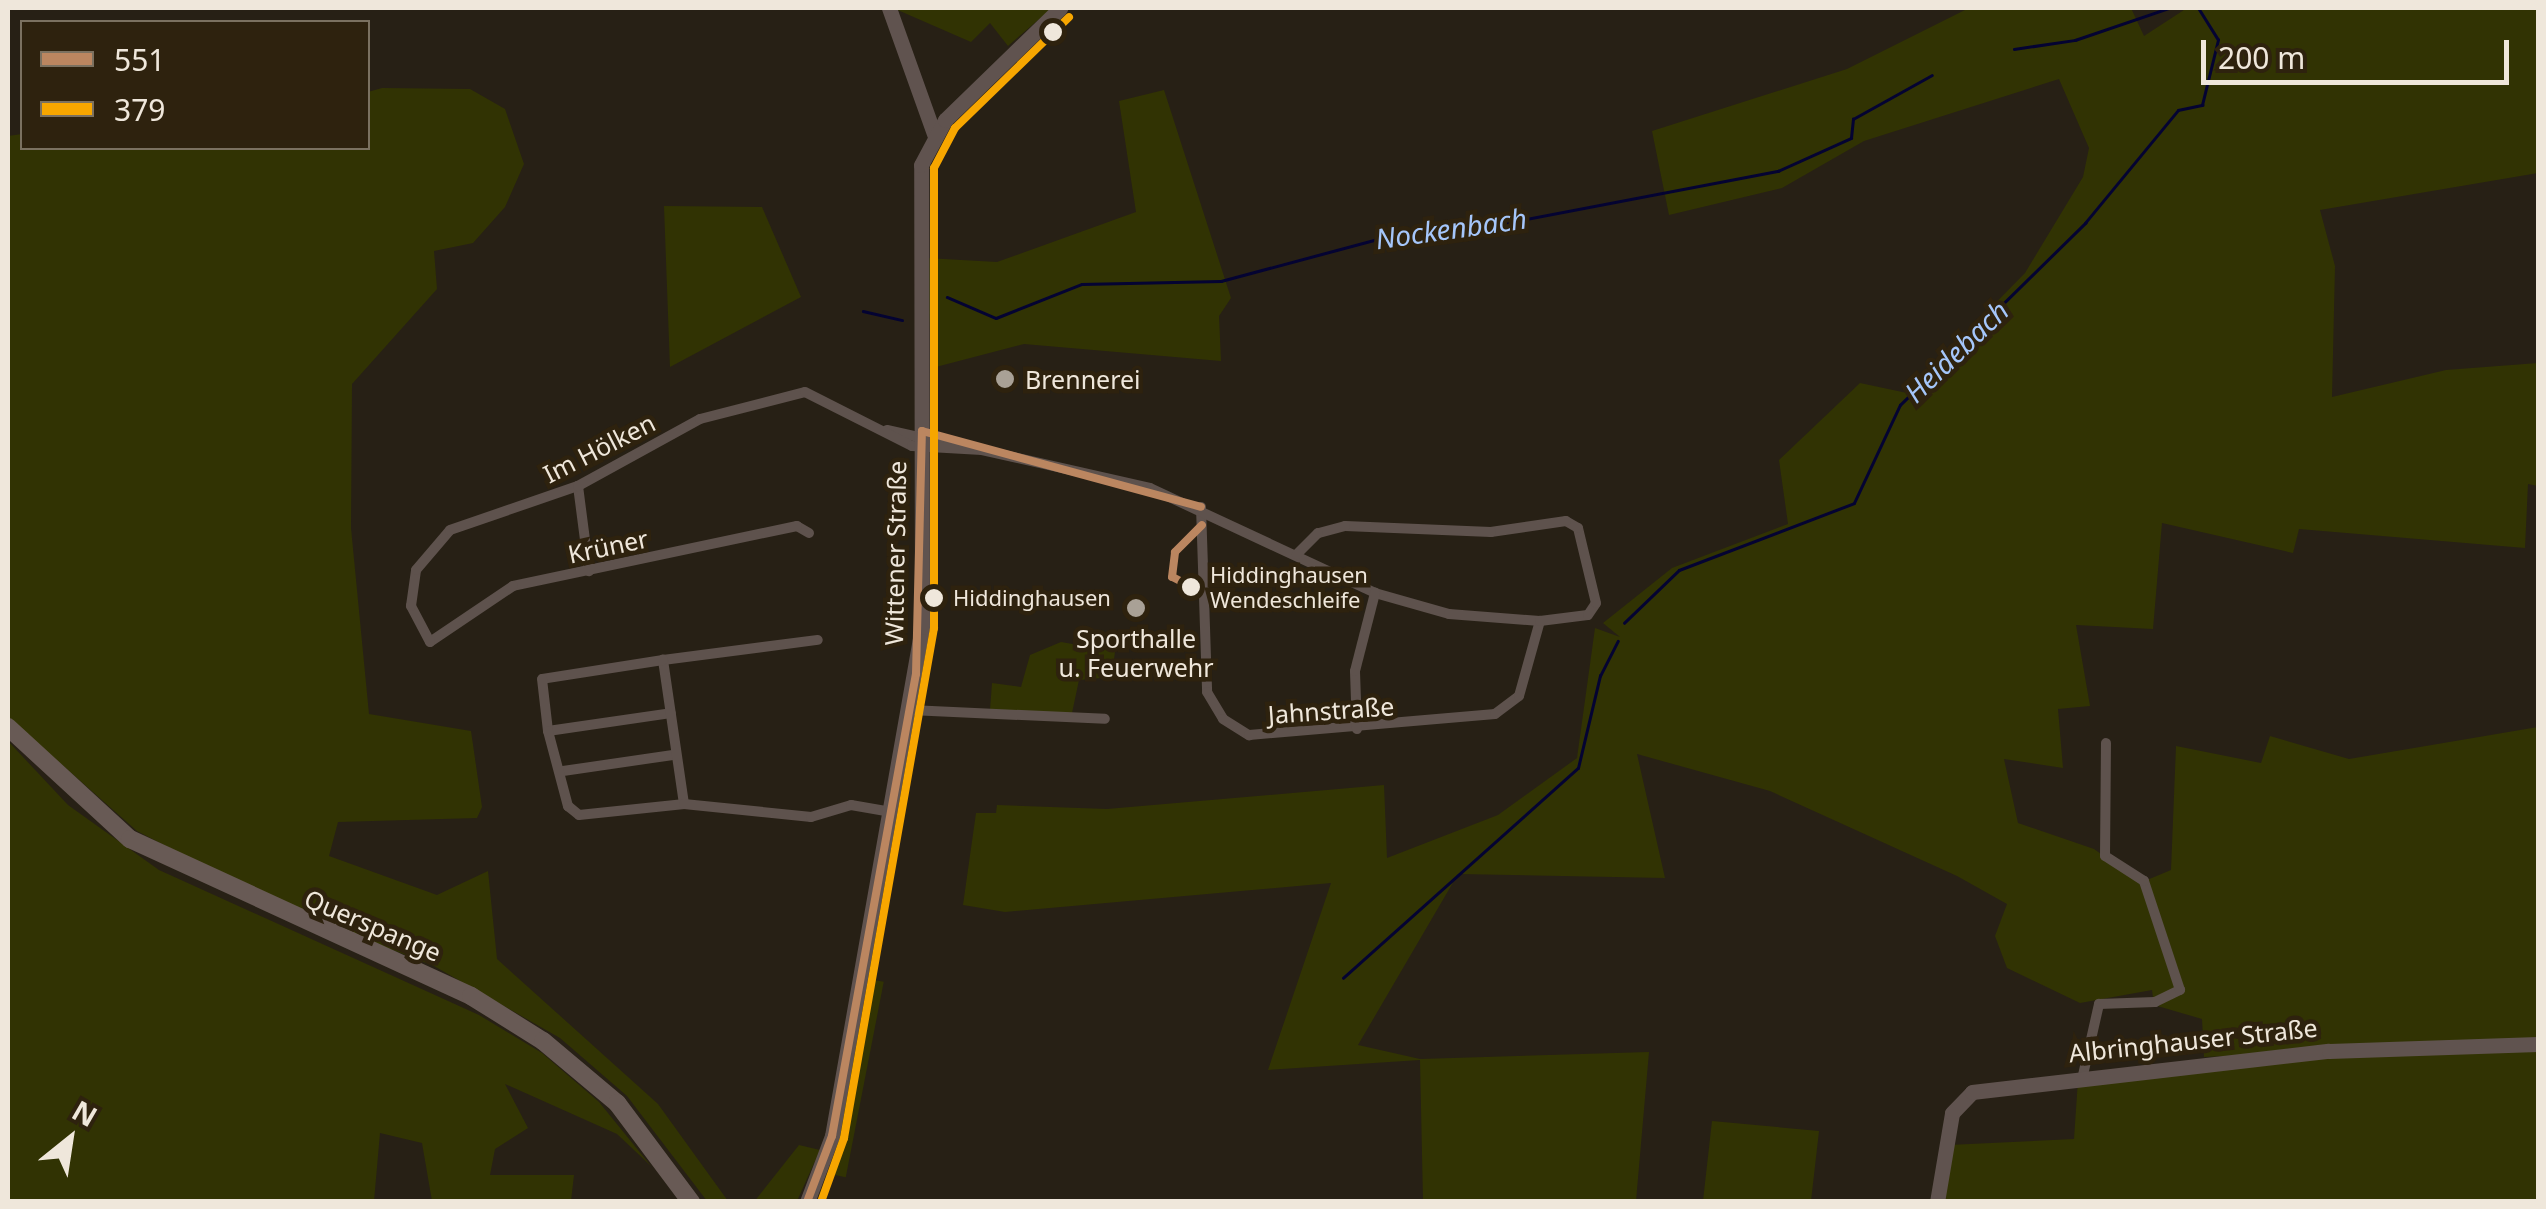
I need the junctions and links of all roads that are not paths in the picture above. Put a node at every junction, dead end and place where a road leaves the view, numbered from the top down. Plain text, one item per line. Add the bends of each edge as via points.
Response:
1 (889, 8) edge
2 (1060, 8) edge
3 (934, 134) junction
4 (887, 430) junction
5 (922, 431) junction
6 (959, 446) junction
7 (922, 448) junction
8 (578, 486) junction
9 (1201, 507) junction
10 (809, 533) dead end
11 (1297, 554) junction
12 (589, 571) junction
13 (1375, 593) junction
14 (1540, 621) junction
15 (818, 640) dead end
16 (430, 642) joint
17 (663, 660) junction
18 (910, 710) junction
19 (670, 713) junction
20 (1105, 719) dead end
21 (8, 727) edge
22 (1356, 729) junction
23 (548, 731) junction
24 (2106, 744) dead end
25 (672, 755) junction
26 (562, 771) junction
27 (684, 804) junction
28 (892, 812) junction
29 (2538, 1044) edge
30 (2084, 1074) junction
31 (691, 1202) edge
32 (808, 1202) edge
33 (1937, 1202) edge

1 - 3 main road
2 - 3 main road
3 - 5 main road, Wittener Straße via 919,192
4 - 5 street, Im Hölken
4 - 7 street, Im Hölken
4 - 8 street, Im Hölken via 798,392 700,419
5 - 6 street
5 - 7 main road, Wittener Straße
6 - 7 street
6 - 9 street via 1093,472
7 - 18 main road, Wittener Straße via 924,600
8 - 12 street
8 - 16 street, Im Hölken via 450,530 431,547 410,587 416,628
9 - 11 street
9 - 22 street, Jahnstraße via 1207,692 1223,719 1270,737
10 - 12 street, Krüner via 797,526
11 - 13 street
11 - 14 street via 1318,533 1345,526 1449,533 1574,523 1594,612
12 - 16 street, Krüner via 489,594
13 - 14 street via 1449,614
13 - 22 street via 1355,671
14 - 22 street, Jahnstraße via 1507,708
15 - 17 street
17 - 19 street
17 - 23 street via 542,679
18 - 20 street
18 - 28 main road, Wittener Straße
19 - 23 street
19 - 25 street
21 - 31 main road, Querspange via 130,839 457,990 543,1041 618,1102
23 - 26 street
24 - 30 street via 2105,856 2144,881 2180,990 2155,1002 2099,1004
25 - 26 street
25 - 27 street
26 - 27 street via 568,806 580,815
27 - 28 street via 811,816 851,806
28 - 32 main road, Wittener Straße via 832,1136
29 - 30 main road, Albringhauser Straße
30 - 33 main road, Albringhauser Straße via 1966,1096 1950,1122

